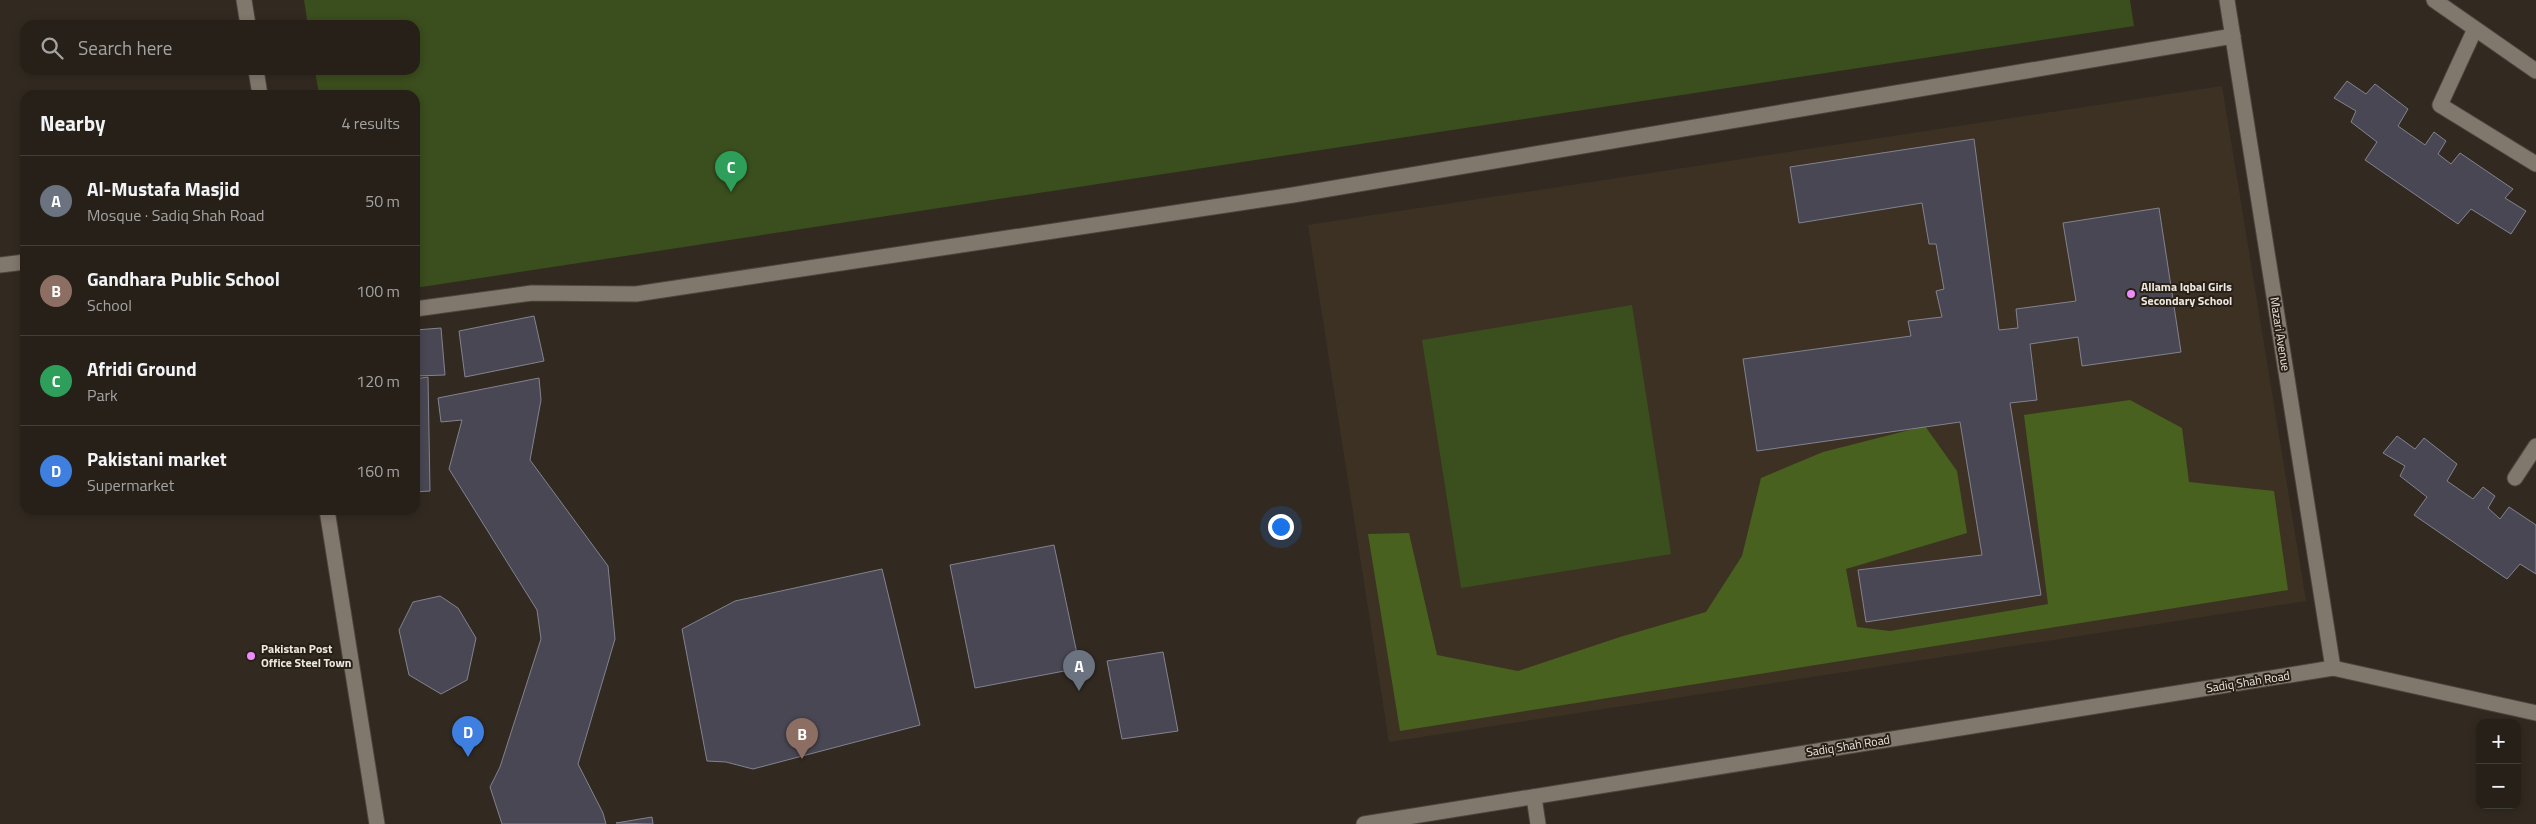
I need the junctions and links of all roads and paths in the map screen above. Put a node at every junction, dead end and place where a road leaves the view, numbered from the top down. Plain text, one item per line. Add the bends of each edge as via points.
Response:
1 (244, 0) edge
2 (2227, 0) edge
3 (2434, 0) edge
4 (247, 20) edge
5 (2475, 29) junction
6 (2233, 36) junction
7 (2536, 71) edge
8 (257, 75) edge
9 (259, 90) edge
10 (2536, 164) edge
11 (20, 263) edge
12 (0, 265) edge
13 (420, 308) edge
14 (2536, 446) edge
15 (2515, 478) dead end
16 (328, 515) edge
17 (2333, 668) junction
18 (2536, 713) edge
19 (1534, 797) junction
20 (377, 824) edge
21 (1364, 824) edge
22 (1538, 824) edge

1 - 4 street
2 - 6 street, Mazari Avenue
3 - 5 street
5 - 7 street
5 - 10 street via 2440,105
6 - 13 street via 1293,195 636,294 532,293
6 - 17 street, Mazari Avenue
8 - 9 street
11 - 12 street
14 - 15 street
16 - 20 street
17 - 18 street
17 - 19 street, Sadiq Shah Road
19 - 21 street, Sadiq Shah Road
19 - 22 street

